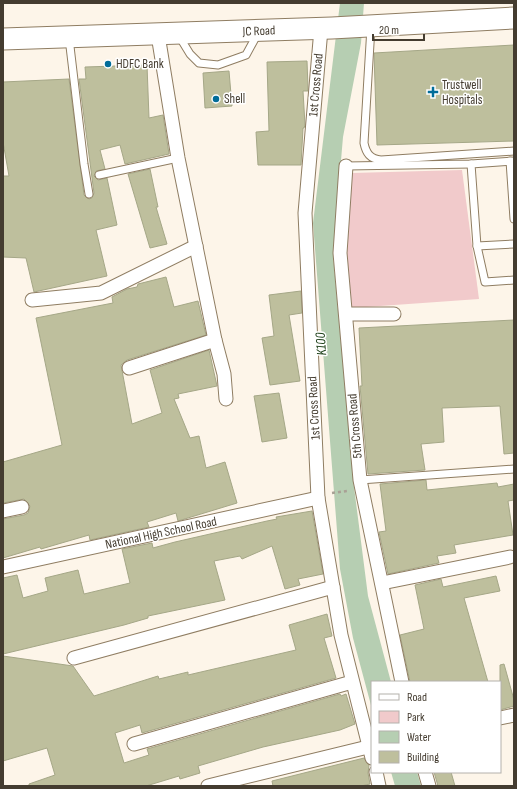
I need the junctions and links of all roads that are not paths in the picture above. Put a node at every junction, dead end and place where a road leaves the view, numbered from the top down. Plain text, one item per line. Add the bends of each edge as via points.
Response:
1 (514, 18) edge
2 (368, 26) junction
3 (326, 29) junction
4 (259, 31) junction
5 (168, 34) junction
6 (69, 38) junction
7 (3, 39) edge
8 (514, 151) edge
9 (178, 158) junction
10 (512, 161) edge
11 (471, 164) junction
12 (346, 166) joint
13 (99, 175) dead end
14 (89, 194) dead end
15 (514, 219) edge
16 (514, 244) edge
17 (196, 246) junction
18 (477, 246) junction
19 (514, 280) edge
20 (32, 300) dead end
21 (346, 314) junction
22 (394, 314) dead end
23 (214, 340) junction
24 (129, 368) dead end
25 (226, 399) dead end
26 (514, 469) edge
27 (357, 485) junction
28 (318, 498) junction
29 (22, 506) dead end
30 (3, 511) edge
31 (510, 557) dead end
32 (3, 567) edge
33 (382, 584) junction
34 (333, 587) junction
35 (74, 658) dead end
36 (402, 681) edge
37 (352, 682) junction
38 (514, 715) edge
39 (501, 718) edge
40 (134, 744) dead end
41 (371, 750) edge
42 (376, 773) edge
43 (425, 773) edge
44 (208, 786) edge
45 (379, 786) edge
46 (429, 786) edge

1 - 2 main road, JC Road
2 - 3 main road, JC Road
2 - 8 lane via 364,142 370,156 381,160
3 - 4 main road, JC Road
3 - 28 street, 1st Cross Road via 305,213
4 - 5 main road, JC Road
4 - 5 lane via 246,54 218,65 199,63
5 - 6 main road, JC Road
5 - 9 street
6 - 7 main road, JC Road
6 - 14 lane
9 - 13 lane
9 - 17 street
10 - 11 lane
10 - 15 lane
11 - 12 lane
11 - 18 lane
12 - 21 street, 5th Cross Road via 340,253
16 - 18 lane
17 - 20 street via 101,293
17 - 23 street
18 - 19 lane via 485,282
21 - 22 street
21 - 27 street, 5th Cross Road
23 - 24 street
23 - 25 street via 224,374
26 - 27 lane
27 - 33 street, 5th Cross Road
28 - 32 street, National High School Road
28 - 34 street, 1st Cross Road
29 - 30 street
31 - 33 street
33 - 36 street, 5th Cross Road
34 - 35 street
34 - 37 street, 1st Cross Road
37 - 40 street
37 - 41 street, 1st Cross Road
38 - 39 street
41 - 44 street
42 - 45 street
43 - 46 street

